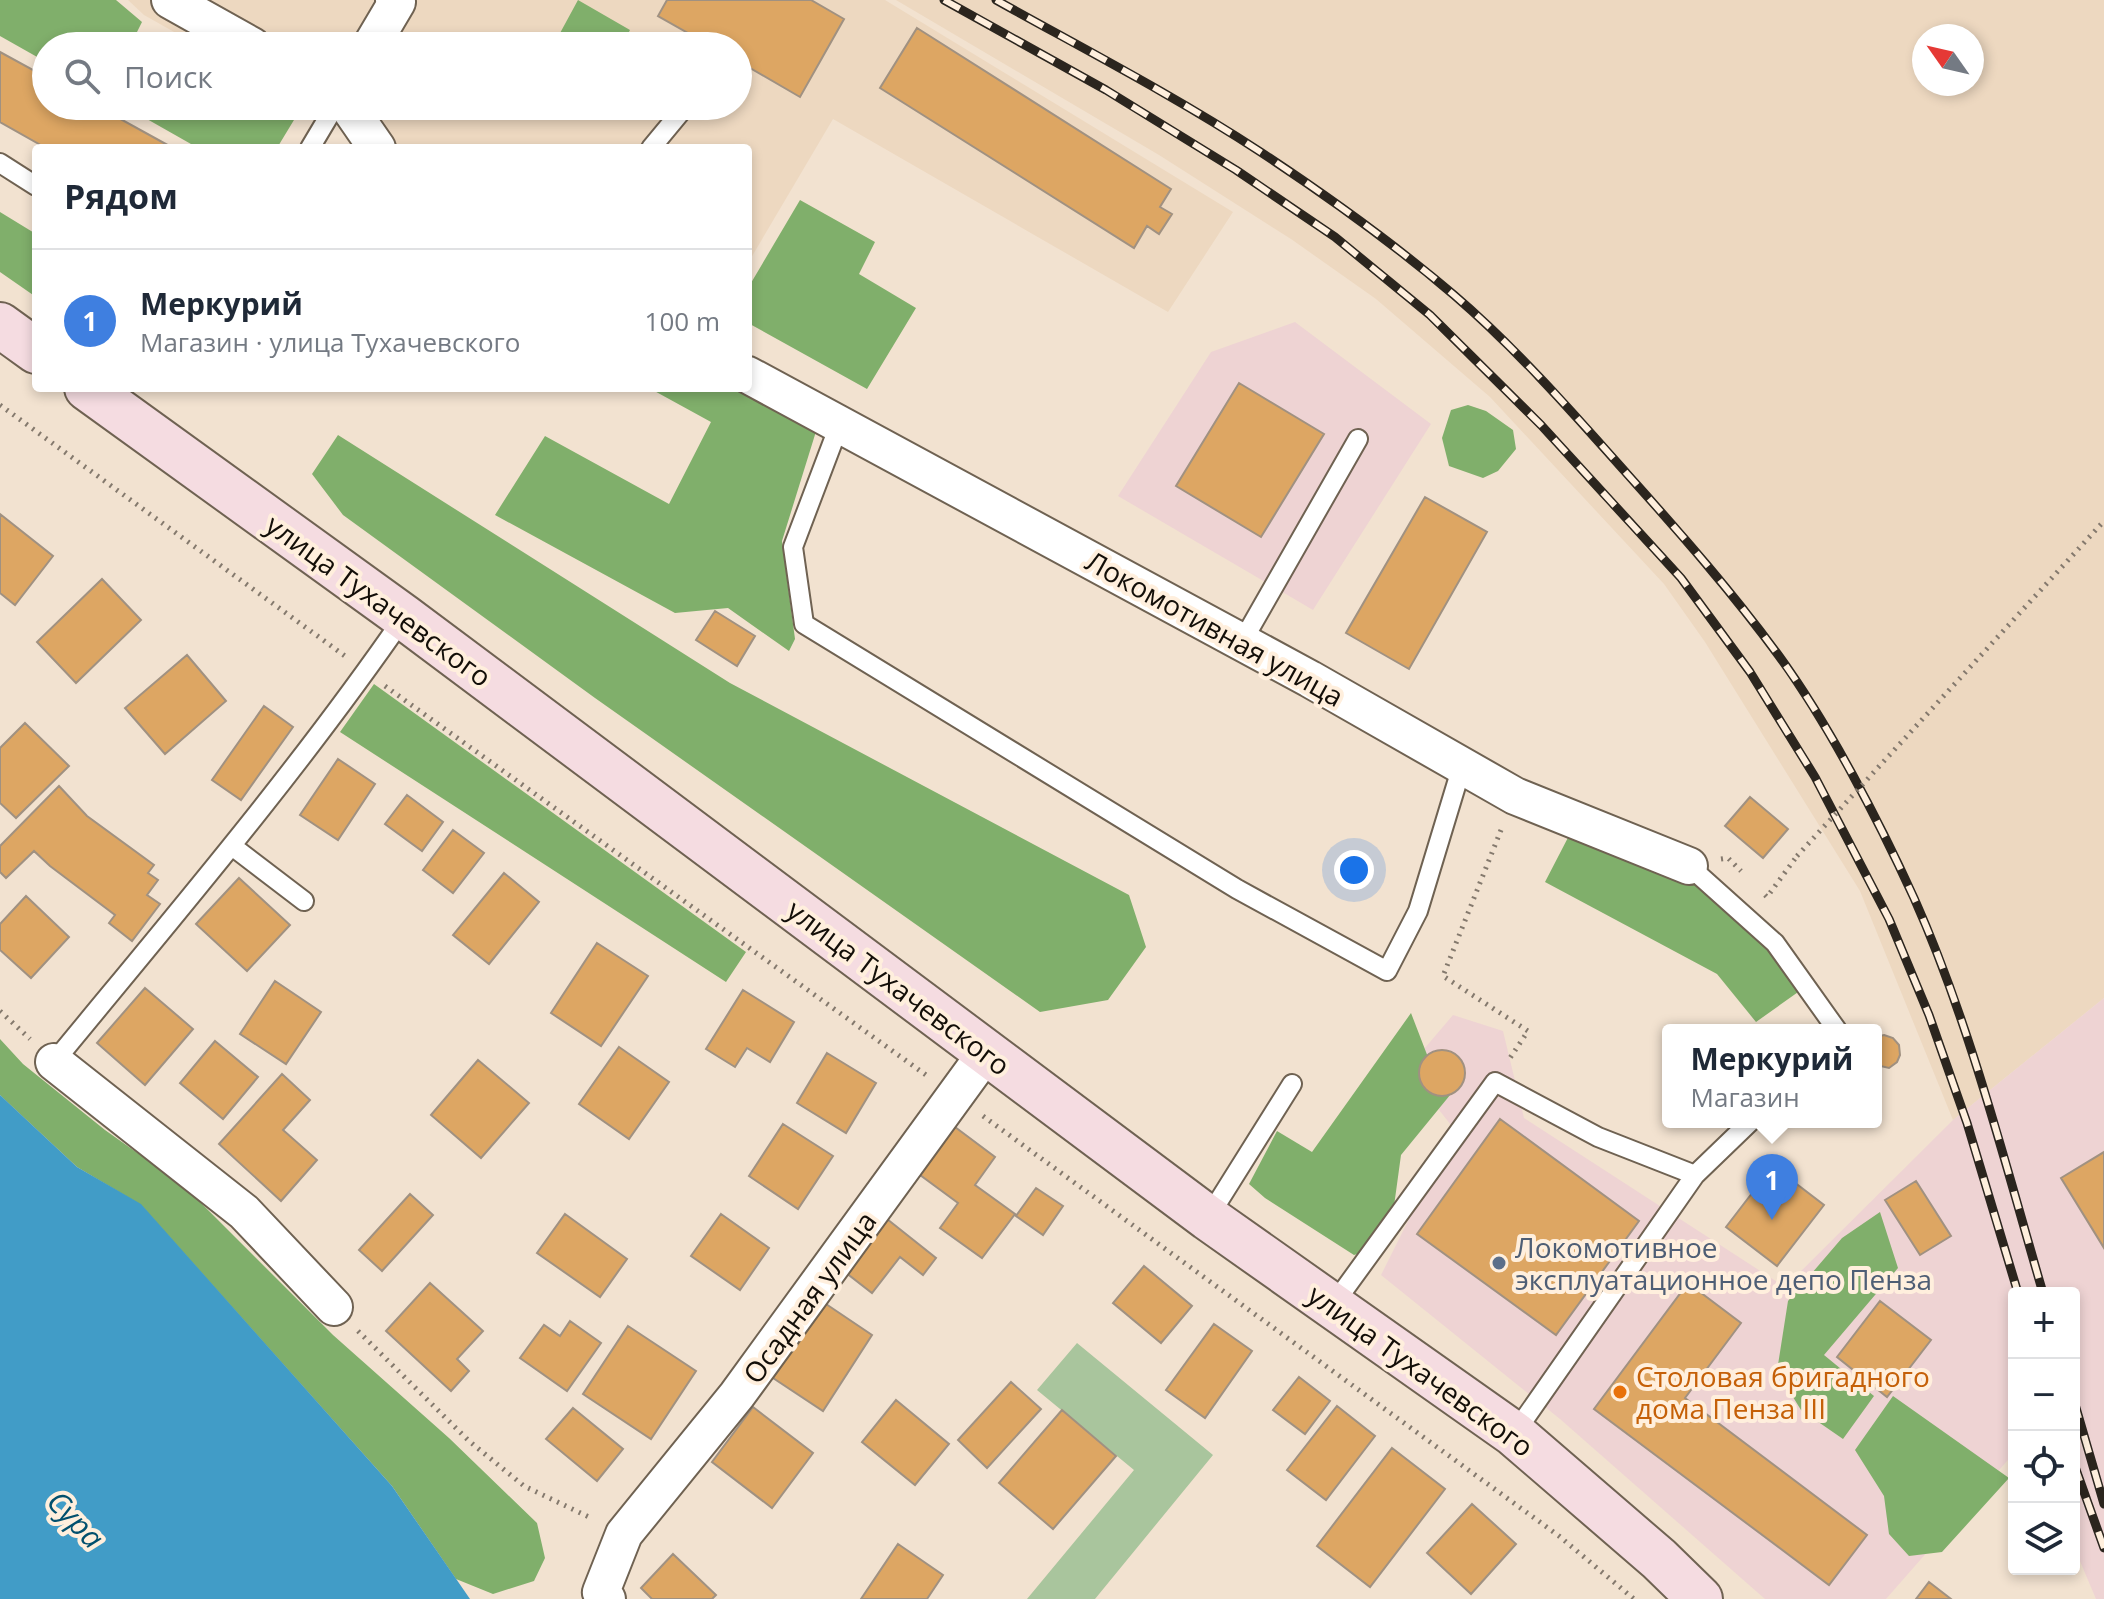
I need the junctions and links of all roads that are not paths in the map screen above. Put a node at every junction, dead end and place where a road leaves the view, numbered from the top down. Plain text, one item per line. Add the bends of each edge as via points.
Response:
1 (170, 0) edge
2 (394, 0) edge
3 (227, 32) edge
4 (379, 32) edge
5 (327, 120) edge
6 (358, 120) edge
7 (674, 120) edge
8 (312, 144) edge
9 (374, 144) edge
10 (654, 144) edge
11 (0, 163) edge
12 (32, 183) edge
13 (0, 325) edge
14 (32, 348) edge
15 (752, 377) edge
16 (93, 392) edge
17 (840, 423) junction
18 (1358, 439) dead end
19 (404, 617) junction
20 (1242, 642) junction
21 (1462, 766) junction
22 (232, 846) junction
23 (1689, 866) joint
24 (304, 901) dead end
25 (1833, 1024) edge
26 (986, 1053) junction
27 (54, 1062) joint
28 (1292, 1084) dead end
29 (1744, 1128) edge
30 (1695, 1175) junction
31 (1208, 1218) junction
32 (1333, 1305) junction
33 (334, 1307) road end
34 (1514, 1434) junction
35 (607, 1599) edge
36 (1700, 1599) edge

1 - 3 street
2 - 4 street
5 - 8 lane
6 - 9 street
7 - 10 lane
11 - 12 lane
13 - 14 main road
15 - 17 street, Локомотивная улица
16 - 19 main road, улица Тухачевского
17 - 20 street, Локомотивная улица
17 - 21 lane via 793,547 804,624 1237,889 1387,971 1418,911
18 - 20 lane
19 - 22 lane
19 - 26 main road, улица Тухачевского
20 - 21 street, Локомотивная улица
21 - 23 street, Локомотивная улица via 1515,796
22 - 24 lane
22 - 27 lane
23 - 25 lane via 1775,943
26 - 31 main road, улица Тухачевского
26 - 35 street, Осадная улица via 737,1395 624,1534 601,1592
27 - 33 street via 244,1212
28 - 31 lane
29 - 30 lane
30 - 32 lane via 1598,1137 1495,1082
30 - 34 lane
31 - 32 main road, улица Тухачевского
32 - 34 main road, улица Тухачевского
34 - 36 main road, улица Тухачевского

